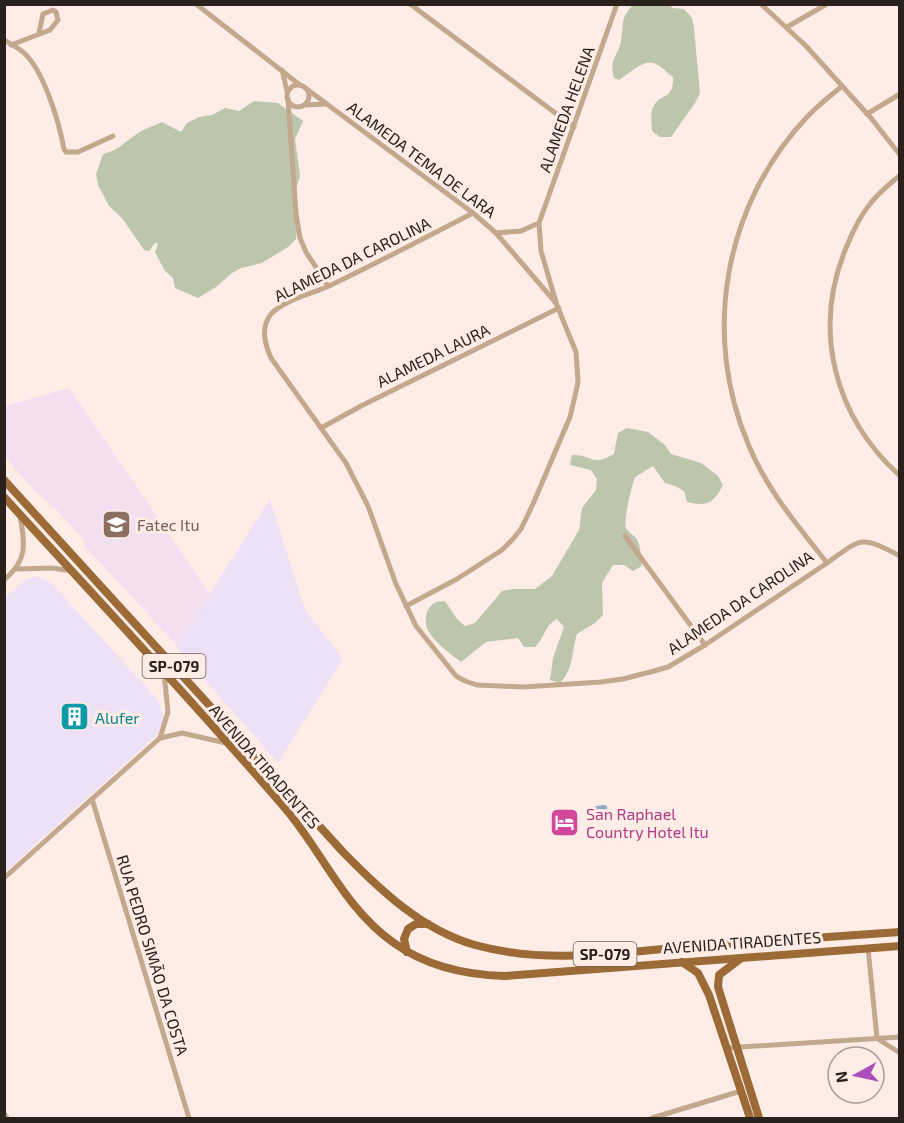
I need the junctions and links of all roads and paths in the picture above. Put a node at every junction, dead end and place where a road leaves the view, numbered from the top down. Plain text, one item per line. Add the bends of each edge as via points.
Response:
1 (196, 4) edge
2 (410, 4) edge
3 (617, 4) edge
4 (761, 4) edge
5 (827, 4) edge
6 (787, 27) junction
7 (39, 33) dead end
8 (4, 40) edge
9 (11, 45) junction
10 (282, 70) junction
11 (300, 85) junction
12 (841, 87) junction
13 (308, 90) junction
14 (900, 93) edge
15 (288, 96) junction
16 (328, 104) junction
17 (301, 106) junction
18 (867, 114) junction
19 (289, 122) junction
20 (574, 127) junction
21 (113, 136) dead end
22 (900, 155) edge
23 (900, 175) edge
24 (473, 213) junction
25 (539, 223) junction
26 (496, 233) junction
27 (328, 286) junction
28 (558, 306) junction
29 (321, 428) junction
30 (900, 476) edge
31 (4, 480) edge
32 (4, 497) edge
33 (9, 505) edge
34 (20, 514) junction
35 (625, 536) dead end
36 (900, 556) edge
37 (827, 563) junction
38 (17, 569) junction
39 (72, 572) junction
40 (4, 580) edge
41 (406, 606) junction
42 (705, 645) junction
43 (164, 673) junction
44 (160, 738) junction
45 (227, 743) junction
46 (92, 799) junction
47 (4, 878) edge
48 (429, 924) junction
49 (900, 932) edge
50 (900, 946) edge
51 (868, 948) junction
52 (407, 952) junction
53 (741, 958) junction
54 (682, 962) junction
55 (698, 973) junction
56 (719, 975) junction
57 (900, 1037) edge
58 (877, 1038) junction
59 (736, 1047) junction
60 (726, 1048) junction
61 (900, 1053) edge
62 (741, 1092) junction
63 (4, 1113) edge
64 (7, 1119) edge
65 (189, 1119) edge
66 (652, 1119) edge
67 (750, 1119) edge
68 (759, 1119) edge

1 - 10 street, ALAMEDA TEMA DE LARA
2 - 20 street
3 - 20 street, ALAMEDA HELENA
4 - 6 street
5 - 6 street
6 - 12 street
7 - 9 street
8 - 9 street
9 - 21 street via 24,53 41,81 54,108 66,152 78,152
10 - 11 street, ALAMEDA TEMA DE LARA
10 - 15 street
11 - 13 street, ALAMEDA TEMA DE LARA
11 - 15 street via 293,86
12 - 18 street
12 - 37 street, ALAMEDA DA CAROLINA via 807,116 777,153 753,195 730,262 724,327 731,386 749,448 776,497
13 - 16 street, ALAMEDA TEMA DE LARA
13 - 17 street via 309,98
14 - 18 street
15 - 17 street via 290,103
15 - 19 street
16 - 17 street, ALAMEDA TEMA DE LARA
16 - 24 street, ALAMEDA TEMA DE LARA
17 - 19 street
18 - 22 street
19 - 27 street via 300,238
20 - 25 street, ALAMEDA HELENA
23 - 30 street via 870,204 851,236 840,263 829,312 832,358 842,394 864,436
24 - 26 street, ALAMEDA TEMA DE LARA
24 - 27 street, ALAMEDA DA CAROLINA
25 - 26 street via 521,231
25 - 28 street, ALAMEDA HELENA via 541,251
26 - 28 street, ALAMEDA TEMA DE LARA
27 - 29 street, ALAMEDA DA CAROLINA via 280,307 265,324 264,335 271,358
28 - 29 street, ALAMEDA LAURA
28 - 41 street, ALAMEDA TEMA DE LARA via 576,352 576,396 521,529 502,550
29 - 41 street, ALAMEDA DA CAROLINA via 346,463 368,506
31 - 48 main road, AVENIDA TIRADENTES / SP-079 via 343,852 389,897
32 - 33 main road, AVENIDA TIRADENTES / SP-079
33 - 34 main road, AVENIDA TIRADENTES / SP-079
34 - 38 street via 24,547
34 - 39 main road, AVENIDA TIRADENTES / SP-079
35 - 42 street
36 - 37 street via 862,541
37 - 42 street, ALAMEDA DA CAROLINA
38 - 39 street
38 - 40 street
39 - 43 main road, AVENIDA TIRADENTES / SP-079
41 - 42 street, ALAMEDA DA CAROLINA via 416,626 456,676 477,685 523,687 623,679 668,667
43 - 44 street via 168,712
43 - 45 main road, AVENIDA TIRADENTES / SP-079
44 - 45 street via 190,733
44 - 46 street
45 - 52 main road, AVENIDA TIRADENTES / SP-079 via 290,814 362,916
46 - 47 street
46 - 65 street, RUA PEDRO SIMÃO DA COSTA
48 - 49 main road, AVENIDA TIRADENTES / SP-079 via 473,944 543,956
48 - 52 main road via 408,928 404,939
50 - 51 main road, AVENIDA TIRADENTES / SP-079
51 - 53 main road, AVENIDA TIRADENTES / SP-079
51 - 58 street
52 - 54 main road, AVENIDA TIRADENTES / SP-079 via 438,965 505,976
53 - 54 main road, AVENIDA TIRADENTES / SP-079
53 - 56 main road
54 - 55 main road
55 - 56 main road
55 - 60 main road
56 - 59 main road via 718,987
57 - 58 street
58 - 59 street
58 - 61 street
59 - 60 street
59 - 68 main road
60 - 62 main road
62 - 66 street
62 - 67 main road
63 - 64 street

